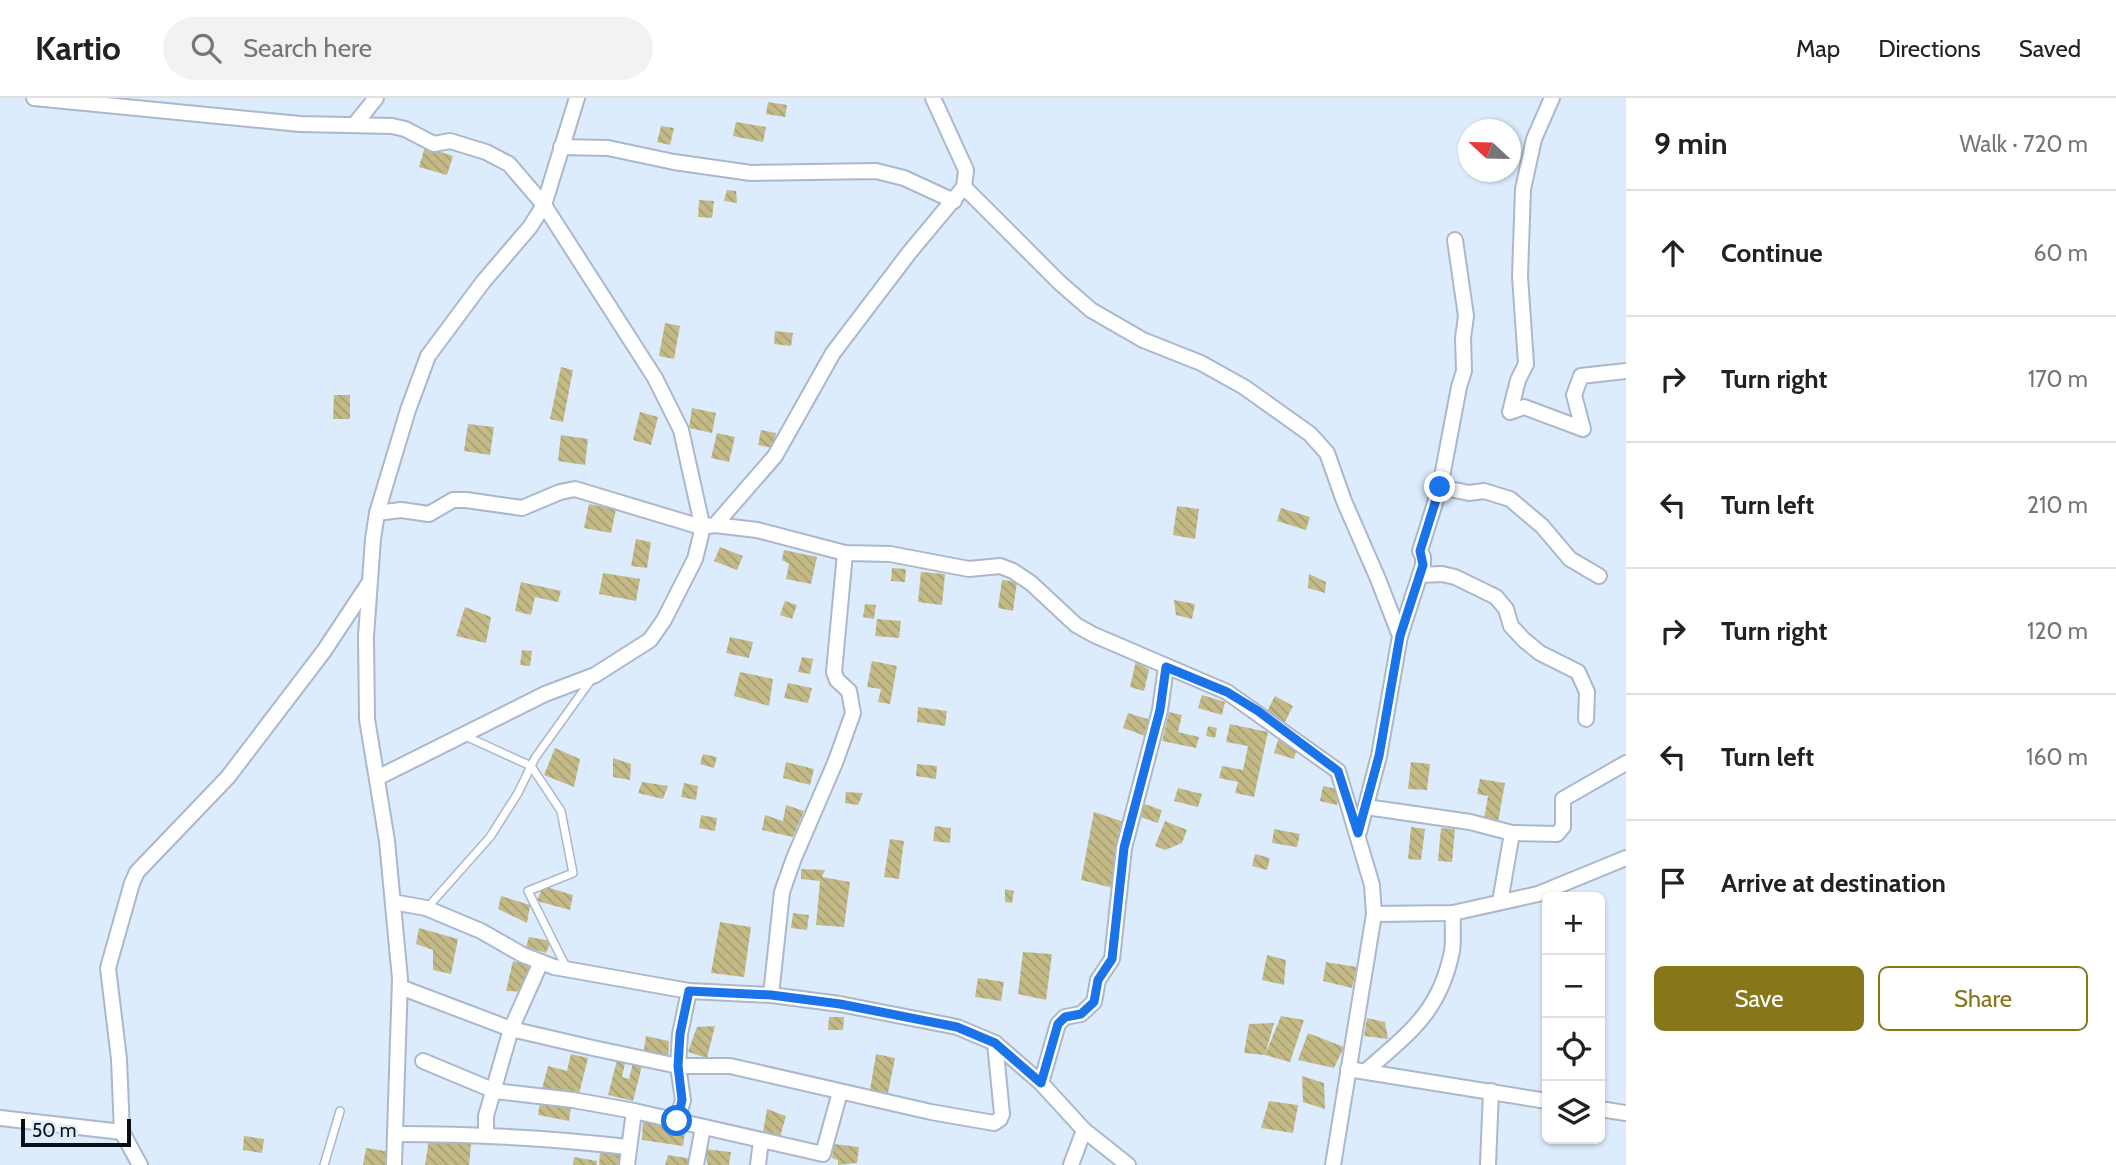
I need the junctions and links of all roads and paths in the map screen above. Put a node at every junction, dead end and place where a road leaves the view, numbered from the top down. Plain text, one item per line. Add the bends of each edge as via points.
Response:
1 (34, 98) edge
2 (376, 98) edge
3 (577, 98) edge
4 (933, 98) edge
5 (1552, 98) edge
6 (355, 124) junction
7 (561, 147) junction
8 (964, 187) junction
9 (954, 201) junction
10 (544, 205) junction
11 (1454, 240) dead end
12 (1626, 371) edge
13 (1440, 487) junction
14 (377, 513) junction
15 (708, 526) junction
16 (845, 553) junction
17 (1420, 575) junction
18 (1598, 576) dead end
19 (370, 582) junction
20 (1400, 636) junction
21 (1166, 667) junction
22 (594, 675) junction
23 (1586, 719) dead end
24 (462, 735) junction
25 (1626, 763) edge
26 (531, 766) junction
27 (377, 778) junction
28 (1366, 807) junction
29 (1358, 833) junction
30 (1512, 833) junction
31 (1626, 858) edge
32 (393, 902) junction
33 (1500, 902) junction
34 (426, 908) junction
35 (1452, 913) junction
36 (1374, 914) junction
37 (541, 962) junction
38 (567, 969) junction
39 (400, 987) junction
40 (689, 991) junction
41 (771, 995) junction
42 (511, 1029) junction
43 (995, 1043) junction
44 (423, 1060) dead end
45 (678, 1066) junction
46 (1348, 1069) junction
47 (1366, 1071) junction
48 (1041, 1083) junction
49 (495, 1091) junction
50 (1491, 1091) junction
51 (840, 1092) junction
52 (1542, 1100) edge
53 (1605, 1110) edge
54 (341, 1111) dead end
55 (634, 1111) junction
56 (1626, 1113) edge
57 (0, 1118) edge
58 (677, 1121) junction
59 (703, 1127) junction
60 (1084, 1130) junction
61 (122, 1132) junction
62 (396, 1134) junction
63 (485, 1134) junction
64 (761, 1140) junction
65 (628, 1147) junction
66 (140, 1165) edge
67 (324, 1165) edge
68 (394, 1165) edge
69 (627, 1165) edge
70 (696, 1165) edge
71 (758, 1165) edge
72 (1072, 1165) edge
73 (1128, 1165) edge
74 (1332, 1165) edge
75 (1488, 1165) edge

1 - 6 street via 300,124
2 - 6 street
3 - 7 street
4 - 8 street via 966,170
5 - 12 street via 1534,139 1523,189 1520,276 1526,363 1510,412 1524,407 1583,429 1574,395 1581,376
6 - 10 street via 405,129 433,144 450,141 486,152 509,164
7 - 9 street via 608,148 751,173 876,171 904,178
7 - 10 street
8 - 9 street
8 - 20 street via 1091,310 1244,387 1310,434 1327,453
9 - 15 street via 833,353 775,456
10 - 14 street via 428,356
10 - 15 street via 654,378 681,430
11 - 13 street via 1466,316 1464,371
13 - 17 street via 1420,551
13 - 18 street via 1510,499 1542,526 1570,559
14 - 15 street via 429,514 453,500 522,508 575,489
14 - 19 street
15 - 16 street via 757,530
15 - 22 street via 650,640
16 - 21 street via 890,554 969,569 1000,566 1013,570 1076,625
16 - 41 street via 834,672 849,691 853,712 782,892
17 - 20 street
17 - 23 street via 1442,574 1496,597 1524,640 1578,672 1587,692
19 - 27 street via 367,719
19 - 61 street via 228,777 137,872 108,968 120,1059
20 - 28 street
21 - 29 street via 1227,692 1338,771
21 - 48 street via 1160,710 1124,848 1112,959 1098,980 1094,1002 1058,1024
22 - 24 street
22 - 26 lane
24 - 26 lane
24 - 27 street
25 - 30 street via 1563,799 1563,827 1557,834
26 - 34 lane via 490,837
26 - 38 lane via 561,811 573,873 528,891
27 - 32 street
28 - 29 street
28 - 30 street
29 - 36 street via 1372,885
30 - 33 street
31 - 33 street via 1538,894
32 - 34 street
32 - 39 street
33 - 35 street
34 - 37 street
35 - 36 street
35 - 47 street via 1452,950 1428,1013
36 - 46 street
37 - 38 street
37 - 42 street
38 - 40 street
39 - 42 street
39 - 62 street
40 - 41 street
40 - 45 street
41 - 43 street via 957,1027
42 - 45 street
42 - 49 street
43 - 48 street
43 - 51 street via 1002,1114 995,1123
44 - 49 street
45 - 51 street via 730,1066
45 - 58 street via 682,1100
46 - 47 street
46 - 74 street
47 - 50 street
48 - 60 street
49 - 55 street
49 - 63 street
50 - 52 street
50 - 75 street
51 - 64 street via 823,1154
53 - 56 street
54 - 67 lane
55 - 58 street
55 - 65 street
57 - 61 street
58 - 59 street
59 - 64 street
59 - 70 street
60 - 72 street
60 - 73 street
61 - 66 street
62 - 63 street
62 - 68 street
63 - 65 street
64 - 71 street
65 - 69 street

